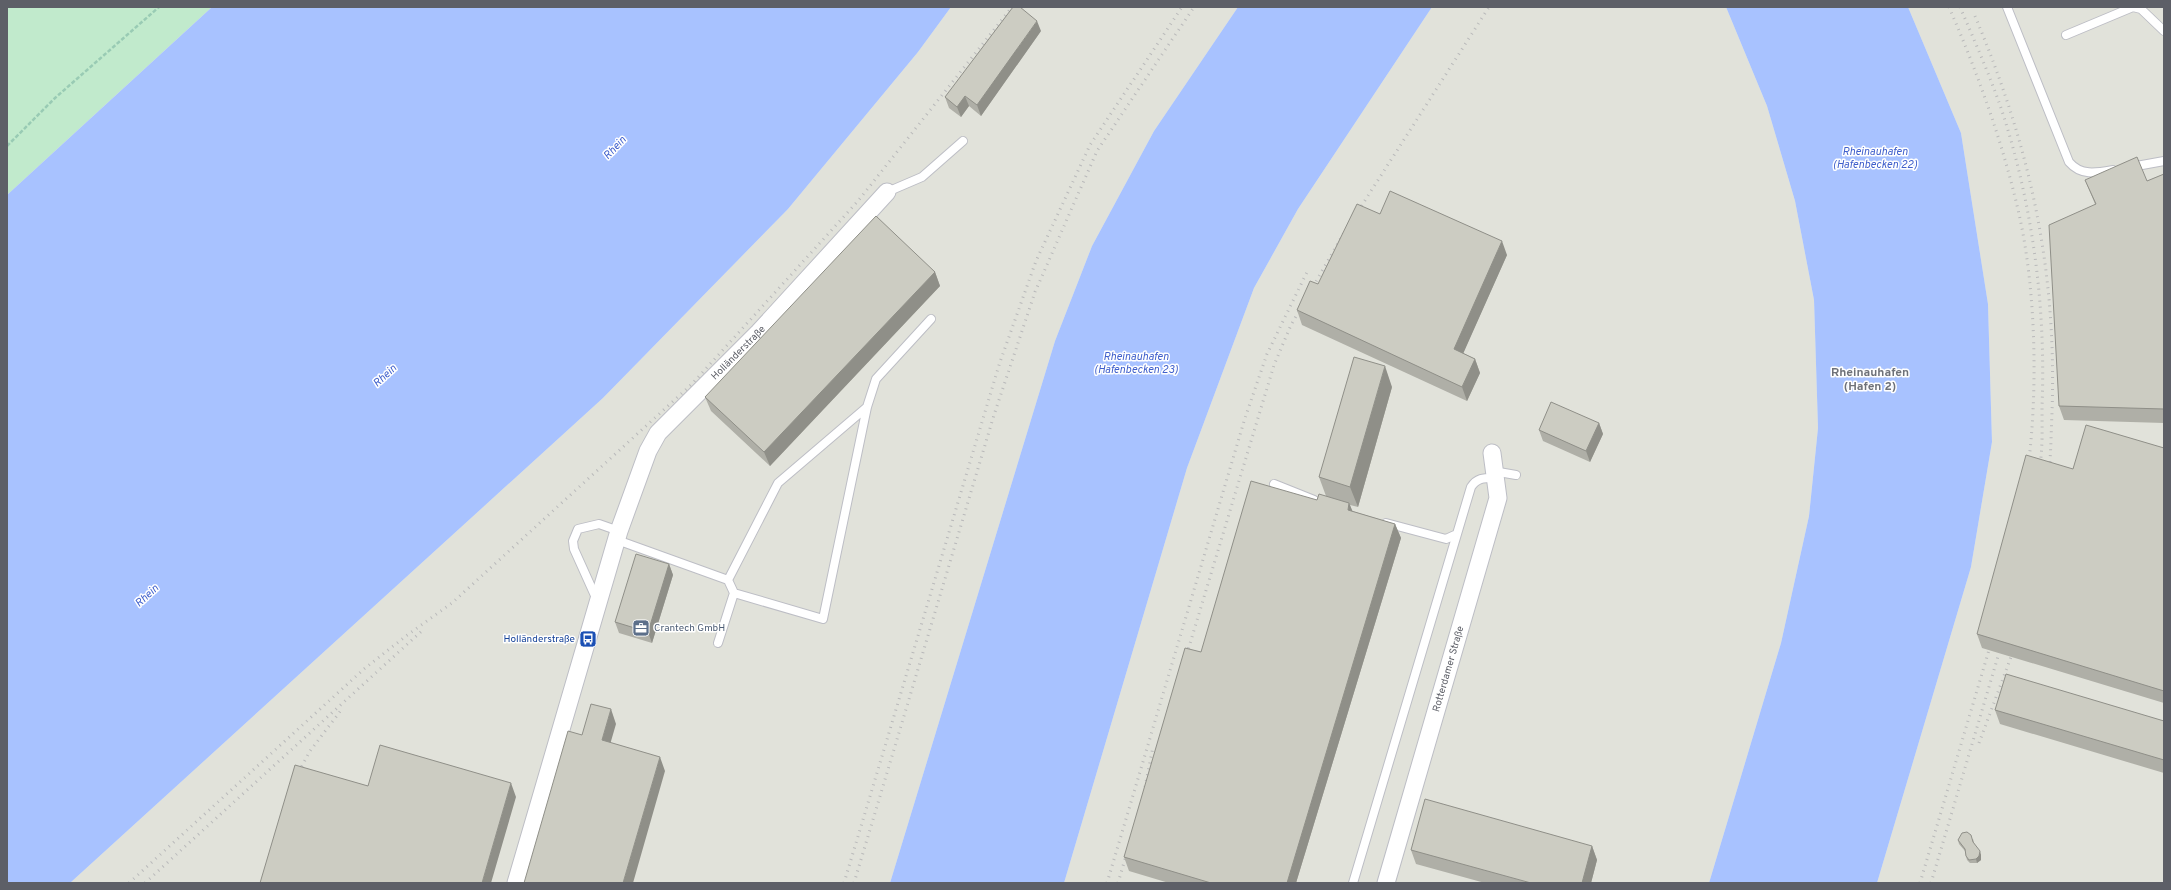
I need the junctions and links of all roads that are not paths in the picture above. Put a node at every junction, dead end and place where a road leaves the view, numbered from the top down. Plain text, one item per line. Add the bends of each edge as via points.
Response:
1 (2007, 7) edge
2 (2164, 31) edge
3 (2066, 36) dead end
4 (963, 140) dead end
5 (2164, 161) edge
6 (887, 192) joint
7 (931, 319) dead end
8 (867, 407) junction
9 (1492, 453) dead end
10 (1494, 475) junction
11 (1516, 475) dead end
12 (1274, 484) dead end
13 (1324, 503) edge
14 (1379, 521) edge
15 (1458, 534) junction
16 (618, 536) junction
17 (728, 580) junction
18 (734, 593) junction
19 (598, 602) junction
20 (718, 643) dead end
21 (516, 883) edge
22 (1353, 883) edge
23 (1386, 883) edge

1 - 5 lane via 2069,162 2076,169 2085,173 2100,173
2 - 3 lane via 2141,9 2134,7
4 - 6 lane via 922,177
6 - 16 street, Holländerstraße via 759,332 658,433 648,451
7 - 8 lane via 876,379
8 - 17 lane via 778,483
8 - 18 lane via 822,619
9 - 10 street, Rotterdamer Straße
10 - 11 lane
10 - 15 lane via 1480,478 1470,487
10 - 23 street, Rotterdamer Straße via 1498,498
12 - 13 lane
14 - 15 lane via 1446,540
15 - 22 lane
16 - 17 lane
16 - 19 street, Holländerstraße
16 - 19 lane via 599,524 578,529 574,535 574,549
17 - 18 lane
18 - 20 lane
19 - 21 street, Holländerstraße

